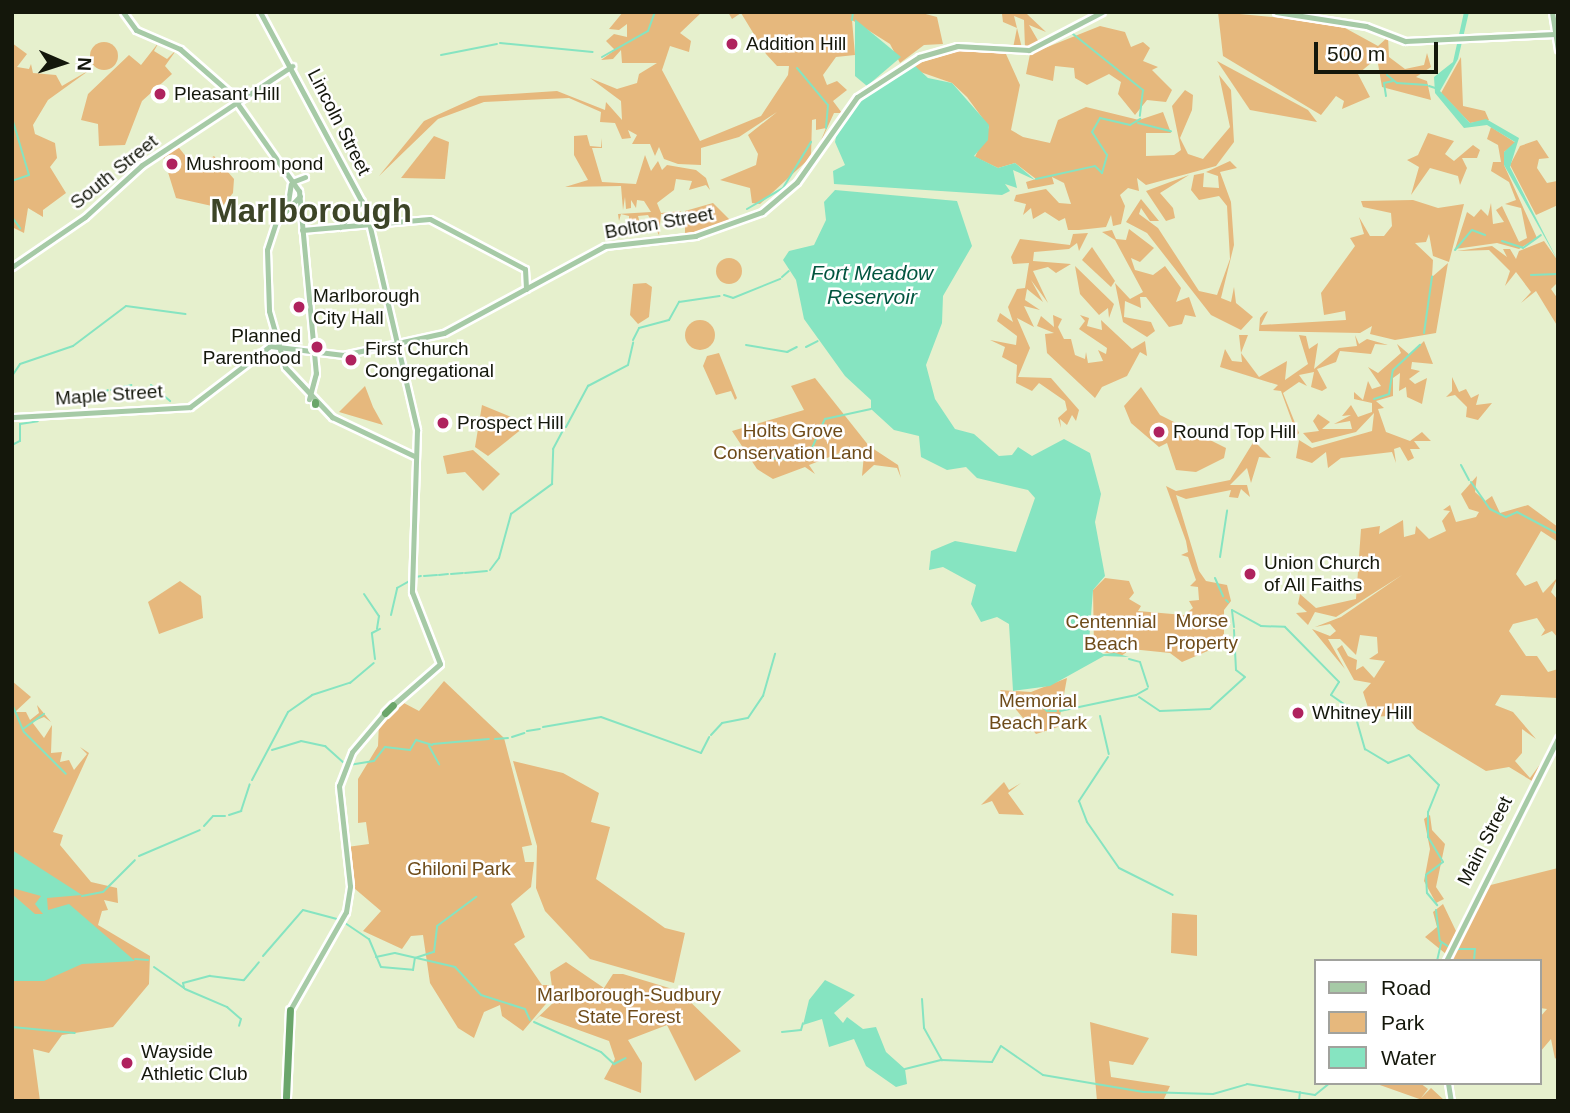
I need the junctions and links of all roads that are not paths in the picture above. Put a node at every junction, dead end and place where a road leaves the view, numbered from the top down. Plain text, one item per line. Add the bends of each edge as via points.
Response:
1 (121, 12) edge
2 (260, 12) edge
3 (1102, 12) edge
4 (1276, 12) edge
5 (1552, 12) edge
6 (1555, 34) junction
7 (1558, 50) edge
8 (292, 66) junction
9 (235, 101) junction
10 (305, 177) dead end
11 (291, 182) junction
12 (299, 194) junction
13 (362, 201) junction
14 (286, 208) junction
15 (370, 224) junction
16 (339, 228) junction
17 (302, 230) junction
18 (12, 267) edge
19 (526, 289) junction
20 (276, 344) junction
21 (396, 346) junction
22 (313, 351) junction
23 (227, 373) dead end
24 (234, 376) junction
25 (313, 402) junction
26 (12, 417) edge
27 (414, 456) junction
28 (393, 705) joint
29 (385, 713) joint
30 (1558, 738) edge
31 (1447, 959) edge
32 (290, 1010) joint
33 (286, 1099) edge

1 - 9 main road via 127,21 180,49
2 - 8 main road, Lincoln Street
3 - 19 main road, Bolton Street via 1053,42 1004,51 937,50 871,86 846,110 795,185 754,217 695,236 610,245
4 - 6 main road via 1368,27 1400,41
5 - 6 main road
6 - 7 main road
8 - 9 main road, South Street
8 - 13 main road, Lincoln Street
9 - 11 main road
9 - 18 main road, South Street
10 - 11 main road
11 - 12 main road
11 - 14 main road
12 - 14 main road
12 - 17 main road
13 - 15 main road, Lincoln Street
13 - 16 main road
14 - 20 main road via 272,229 267,260
15 - 16 main road
15 - 19 main road via 432,219 525,269
15 - 21 main road, Lincoln Street
16 - 17 main road
17 - 22 main road
19 - 21 main road, Bolton Street via 444,333
20 - 22 main road, Bolton Street
20 - 24 main road
20 - 25 main road via 290,377
21 - 22 main road, Bolton Street via 343,355
21 - 27 main road, Lincoln Street via 417,430
22 - 25 main road
23 - 24 main road
24 - 26 main road, Maple Street via 206,399 186,408 145,405
25 - 27 main road
27 - 28 main road, Lincoln Street via 412,596 439,659 423,683
28 - 29 highway
29 - 32 main road via 353,750 339,786 350,886 346,912
30 - 31 main road, Main Street
32 - 33 highway

